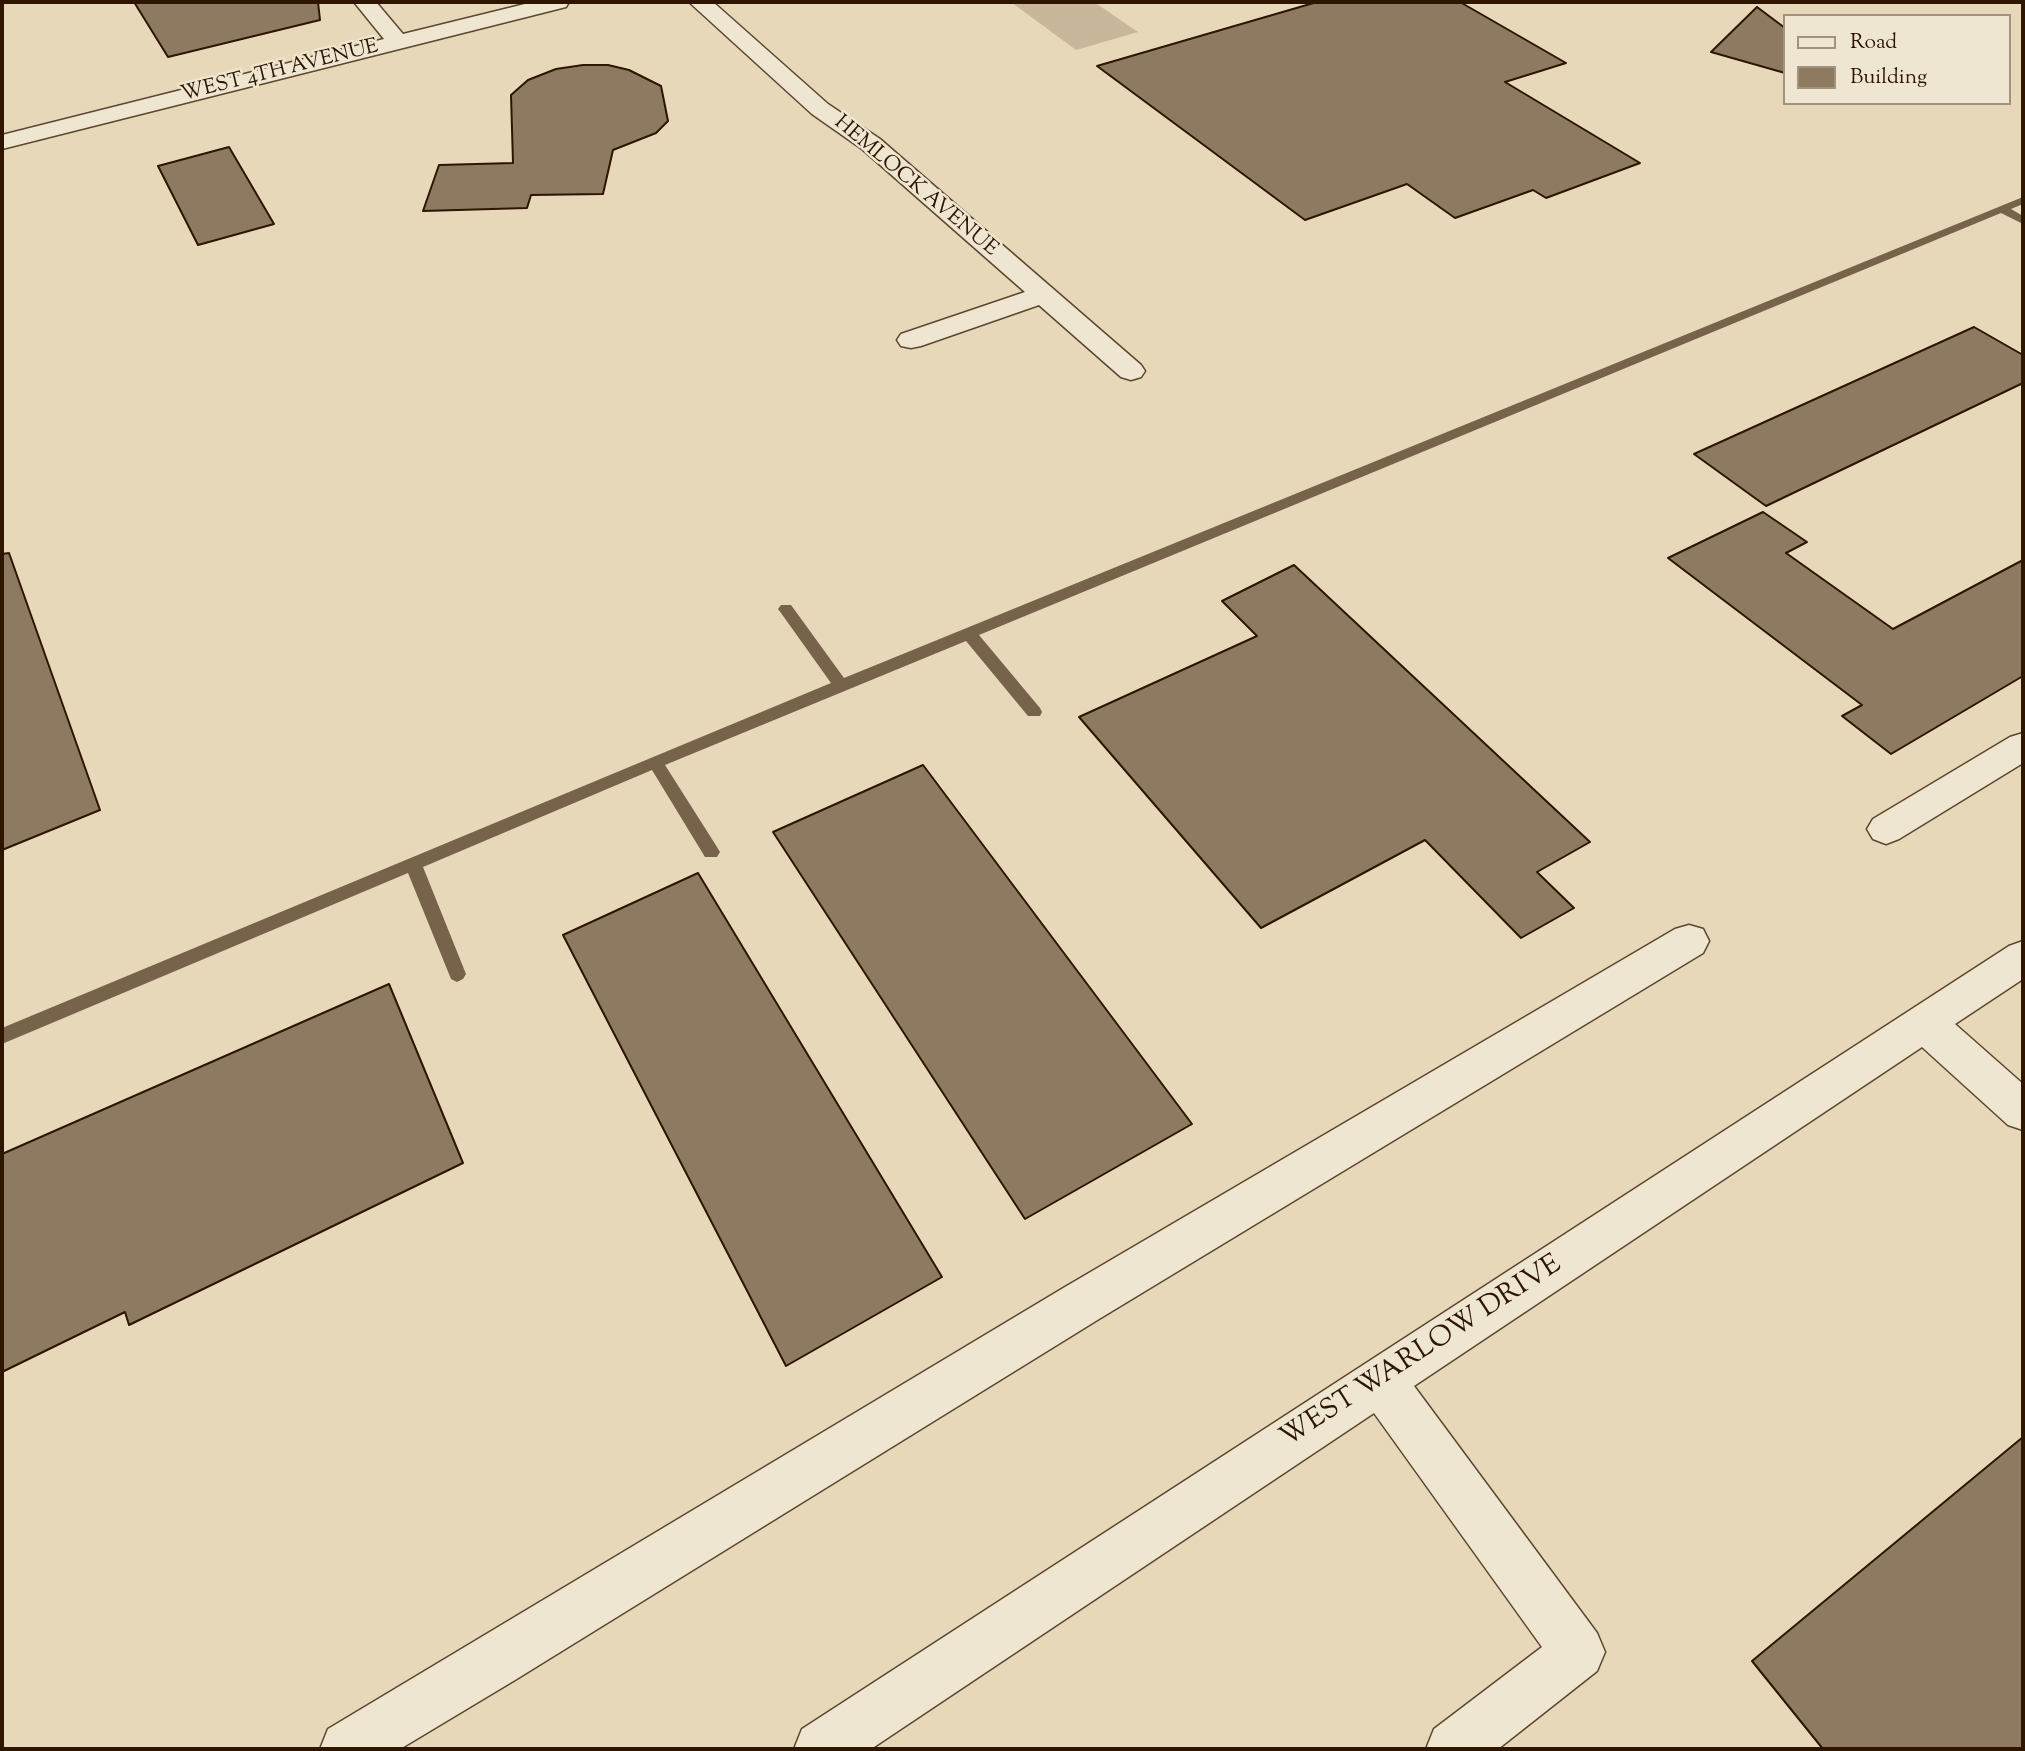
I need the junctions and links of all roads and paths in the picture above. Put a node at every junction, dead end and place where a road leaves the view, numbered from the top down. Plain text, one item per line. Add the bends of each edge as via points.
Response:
1 (365, 2) edge
2 (558, 2) edge
3 (700, 2) edge
4 (398, 42) junction
5 (2, 142) edge
6 (1043, 295) junction
7 (911, 340) dead end
8 (1131, 371) dead end
9 (2023, 746) edge
10 (1886, 829) dead end
11 (1689, 941) dead end
12 (2023, 958) edge
13 (1926, 1024) junction
14 (2023, 1111) edge
15 (1380, 1381) junction
16 (348, 1749) edge
17 (822, 1749) edge
18 (1454, 1749) edge

1 - 4 street
2 - 4 street, WEST 4TH AVENUE
3 - 6 street, HEMLOCK AVENUE
4 - 5 street, WEST 4TH AVENUE
6 - 7 street
6 - 8 street, HEMLOCK AVENUE
9 - 10 street
11 - 16 street
12 - 13 street, WEST WARLOW DRIVE
13 - 14 street
13 - 15 street, WEST WARLOW DRIVE
15 - 17 street, WEST WARLOW DRIVE
15 - 18 street via 1578,1652

